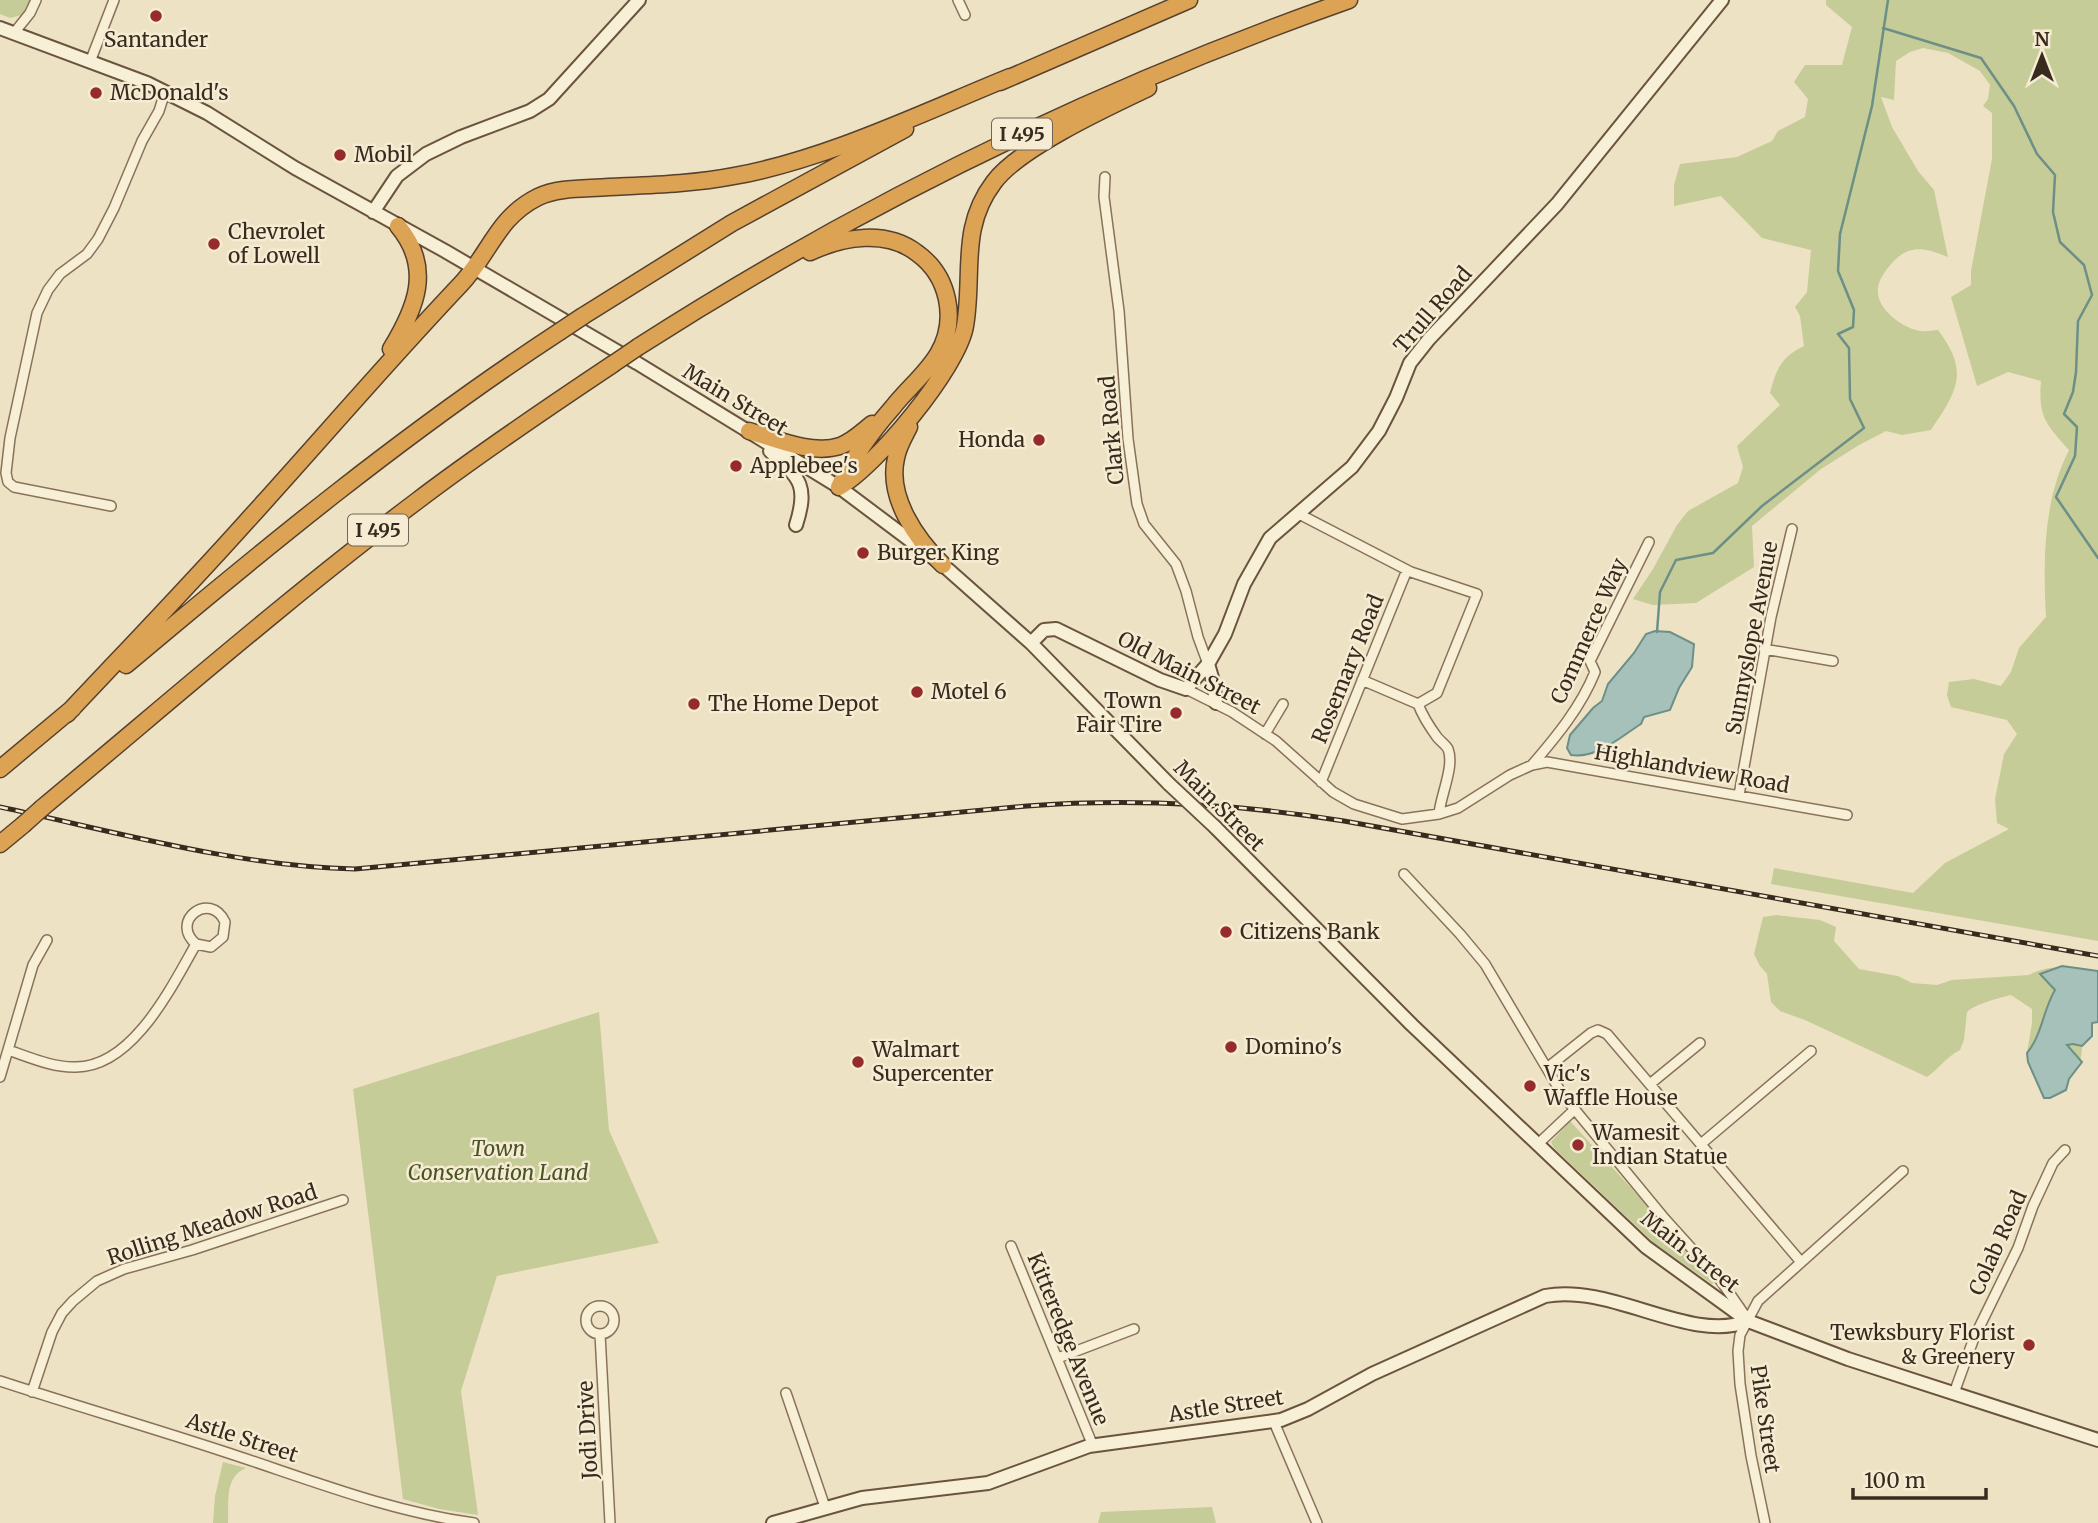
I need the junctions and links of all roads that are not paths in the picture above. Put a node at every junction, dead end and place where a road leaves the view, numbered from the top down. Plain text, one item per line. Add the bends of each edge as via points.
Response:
1 (36, 0) edge
2 (114, 0) edge
3 (639, 0) edge
4 (957, 0) edge
5 (1189, 0) edge
6 (1349, 0) edge
7 (1723, 0) edge
8 (965, 15) dead end
9 (1305, 16) junction
10 (0, 28) edge
11 (14, 33) junction
12 (90, 62) junction
13 (1010, 77) junction
14 (165, 92) junction
15 (1105, 177) dead end
16 (373, 212) junction
17 (398, 226) junction
18 (474, 267) junction
19 (751, 277) junction
20 (369, 384) junction
21 (920, 405) junction
22 (892, 407) junction
23 (749, 431) junction
24 (10, 438) junction
25 (0, 443) edge
26 (839, 487) junction
27 (111, 506) dead end
28 (1297, 513) junction
29 (796, 525) dead end
30 (1792, 529) dead end
31 (1649, 542) dead end
32 (943, 565) junction
33 (1407, 570) junction
34 (1031, 643) junction
35 (1764, 649) junction
36 (1833, 661) dead end
37 (1208, 664) junction
38 (1362, 680) junction
39 (1186, 689) junction
40 (1216, 703) junction
41 (1283, 704) dead end
42 (1418, 704) junction
43 (67, 714) junction
44 (1265, 734) junction
45 (1532, 765) junction
46 (0, 769) edge
47 (1321, 782) junction
48 (1739, 794) junction
49 (1439, 814) junction
50 (1847, 815) dead end
51 (0, 844) edge
52 (1404, 874) dead end
53 (47, 940) dead end
54 (196, 944) junction
55 (1700, 1043) dead end
56 (8, 1050) junction
57 (1811, 1051) dead end
58 (1547, 1068) junction
59 (0, 1077) edge
60 (1650, 1084) junction
61 (1574, 1110) junction
62 (1539, 1143) junction
63 (1701, 1143) junction
64 (2065, 1150) dead end
65 (1903, 1171) dead end
66 (343, 1200) dead end
67 (1011, 1246) dead end
68 (1801, 1262) junction
69 (1748, 1321) junction
70 (1134, 1329) dead end
71 (600, 1334) dead end
72 (1058, 1359) junction
73 (0, 1381) edge
74 (32, 1392) junction
75 (786, 1393) dead end
76 (1954, 1393) junction
77 (1274, 1422) junction
78 (2098, 1440) edge
79 (1093, 1446) junction
80 (825, 1507) junction
81 (790, 1521) edge
82 (474, 1523) edge
83 (610, 1523) edge
84 (774, 1523) edge
85 (1317, 1523) edge
86 (1765, 1523) edge

1 - 11 street
2 - 12 street
3 - 16 main road via 549,99 426,154 397,176
4 - 8 street
5 - 13 highway, I 495
6 - 9 highway, I 495
7 - 28 main road, Trull Road via 1557,204 1429,339 1410,363 1379,431 1352,467
9 - 19 highway, I 495 via 1124,88 990,148
9 - 21 highway via 1112,106 1028,152 1003,171 984,196 971,233 966,321 960,345
10 - 11 main road, Main Street
11 - 12 main road, Main Street
12 - 14 main road, Main Street
13 - 18 highway via 781,165 690,182 542,195 511,214
13 - 43 highway, I 495, bridge via 792,189 672,259 506,367 320,505
14 - 16 main road, Main Street
14 - 24 street via 98,239 87,254 60,274 37,313
15 - 37 street, Clark Road via 1137,505 1144,524 1176,564
16 - 17 main road, Main Street
17 - 18 main road, Main Street
17 - 20 highway via 414,254 417,294 400,334
18 - 20 highway
18 - 23 main road, Main Street
19 - 22 highway via 816,249 858,239 894,241 924,258 946,293 947,328 933,360
19 - 51 highway, I 495, bridge via 613,363 386,524
20 - 43 highway
21 - 26 highway via 868,466
21 - 32 highway via 898,449 895,484 912,527
22 - 23 highway via 840,446 809,447
22 - 26 highway via 853,458
23 - 26 main road, Main Street
23 - 29 main road via 801,483 803,502
24 - 25 street
24 - 27 street via 6,473 14,487
26 - 32 main road, Main Street
28 - 33 street
28 - 37 main road, Trull Road via 1261,551
30 - 35 street, Sunnyslope Avenue
31 - 45 street, Commerce Way via 1590,661 1595,671 1590,682 1566,723
32 - 34 main road, Main Street
33 - 38 street, Rosemary Road
33 - 42 street via 1477,594 1437,693
34 - 39 main road, Old Main Street via 1045,630 1056,629
34 - 62 main road, Main Street, bridge via 1412,1025
35 - 36 street
35 - 48 street, Sunnyslope Avenue
37 - 39 main road, Trull Road
37 - 40 main road
38 - 42 street
38 - 47 street, Rosemary Road
39 - 40 street, Old Main Street
40 - 44 street, Old Main Street
41 - 44 street
42 - 49 street via 1450,759
43 - 46 highway, I 495
44 - 47 street, Old Main Street
45 - 48 street, Highlandview Road via 1547,762
45 - 49 street, Old Main Street via 1458,808
47 - 49 street, Old Main Street via 1354,804 1402,819
48 - 50 street, Highlandview Road
52 - 58 street via 1485,964
53 - 56 street via 33,965
54 - 54 street via 187,933 190,916 206,908 219,912 226,926 223,937 211,947
54 - 56 street via 152,1018 104,1060 65,1067
55 - 60 street
56 - 59 street
57 - 63 street
58 - 60 street via 1598,1030
58 - 61 street
60 - 63 street
61 - 62 street
61 - 69 street via 1721,1281
62 - 69 main road, Main Street via 1646,1247
63 - 68 street
64 - 76 street, Colab Road via 2053,1163 2033,1206
65 - 68 street, Pike Street
66 - 74 street, Rolling Meadow Road via 97,1281 62,1313
67 - 72 street, Kitteredge Avenue
68 - 69 street, Pike Street via 1758,1301
69 - 76 main road, Main Street
69 - 77 main road, Astle Street via 1713,1328 1590,1296 1545,1296
69 - 86 street, Pike Street via 1740,1338 1739,1373
70 - 72 street
71 - 83 street, Jodi Drive
72 - 79 street, Kitteredge Avenue
73 - 74 street, Astle Street
74 - 82 street, Astle Street via 406,1511
75 - 80 street
76 - 78 main road, Main Street
77 - 79 main road, Astle Street
77 - 85 street
79 - 80 main road, Astle Street via 983,1485 904,1491
80 - 81 main road, Astle Street
81 - 84 main road, Astle Street

